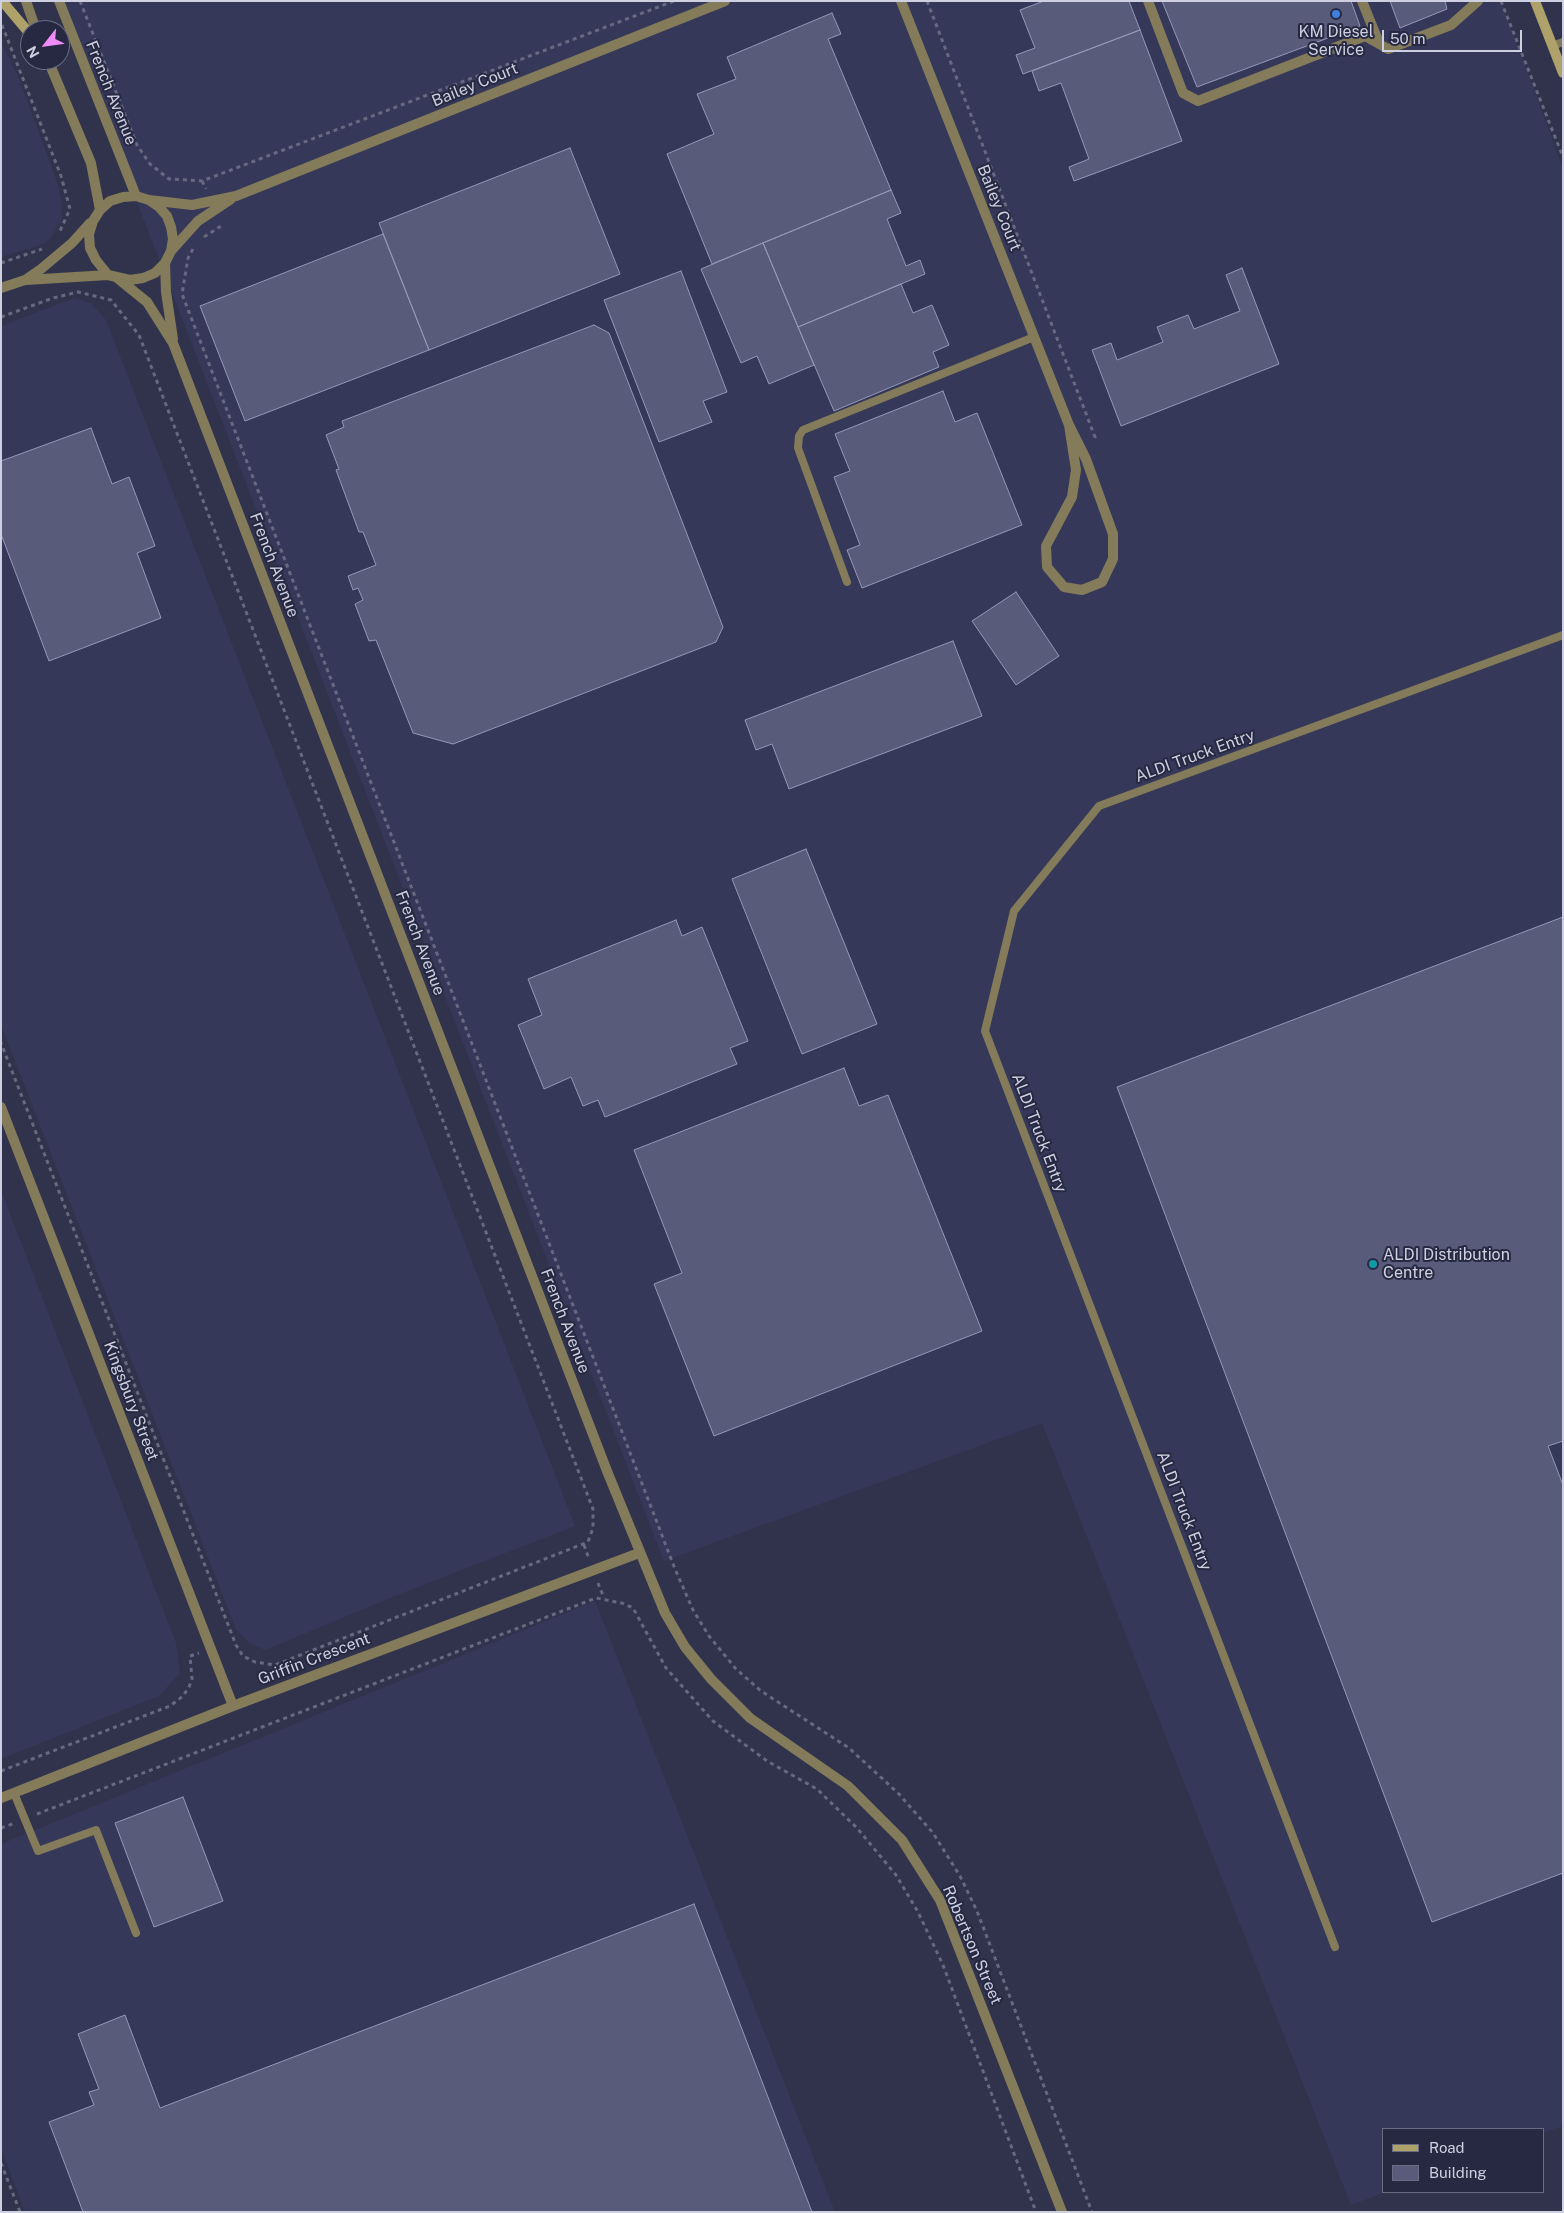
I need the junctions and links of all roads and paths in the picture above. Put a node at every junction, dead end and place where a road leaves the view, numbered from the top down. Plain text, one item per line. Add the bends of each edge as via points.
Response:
1 (2, 1) edge
2 (26, 1) edge
3 (59, 1) edge
4 (80, 1) edge
5 (674, 1) edge
6 (725, 1) edge
7 (901, 1) edge
8 (926, 1) edge
9 (1148, 1) edge
10 (1362, 1) edge
11 (1478, 1) edge
12 (1501, 1) edge
13 (1535, 1) edge
14 (33, 20) edge
15 (20, 22) edge
16 (1, 24) edge
17 (1563, 42) edge
18 (1378, 44) junction
19 (1552, 46) junction
20 (52, 70) edge
21 (1563, 73) edge
22 (1563, 157) edge
23 (202, 181) junction
24 (136, 196) junction
25 (149, 200) junction
26 (213, 205) junction
27 (100, 210) junction
28 (93, 221) junction
29 (56, 237) dead end
30 (199, 240) dead end
31 (195, 246) dead end
32 (47, 248) dead end
33 (171, 251) junction
34 (1, 263) edge
35 (165, 263) junction
36 (112, 276) junction
37 (25, 280) junction
38 (1, 288) edge
39 (1, 316) edge
40 (1034, 337) junction
41 (173, 342) junction
42 (1069, 425) junction
43 (1079, 445) junction
44 (847, 582) dead end
45 (1563, 635) edge
46 (1, 1043) edge
47 (1, 1107) edge
48 (584, 1545) junction
49 (586, 1550) dead end
50 (639, 1553) junction
51 (675, 1569) dead end
52 (602, 1592) dead end
53 (604, 1598) junction
54 (233, 1639) junction
55 (226, 1641) dead end
56 (194, 1655) dead end
57 (233, 1706) junction
58 (1, 1771) edge
59 (14, 1793) junction
60 (1, 1798) edge
61 (25, 1819) junction
62 (1, 1828) edge
63 (136, 1933) dead end
64 (1336, 1947) dead end
65 (1, 2163) edge
66 (20, 2212) edge
67 (1036, 2212) edge
68 (1062, 2212) edge

1 - 15 street
2 - 14 street
3 - 24 street, French Avenue
4 - 23 path via 137,145 150,164 168,179
5 - 23 path
6 - 26 street, Bailey Court
7 - 40 street, Bailey Court
8 - 43 path via 1096,437
9 - 18 street via 1183,93 1198,101 1365,36
10 - 18 street
11 - 18 street via 1450,25 1388,49
12 - 22 path
13 - 19 street
16 - 29 path via 70,209
17 - 19 lane
19 - 21 street
20 - 27 street via 91,163
23 - 26 path
24 - 25 street
24 - 27 street via 116,199
25 - 26 street, Bailey Court
25 - 33 street via 159,206 172,227
26 - 30 path via 221,226
26 - 33 street, Bailey Court
27 - 28 street
28 - 36 street via 89,234 90,248 96,260
28 - 37 street via 72,244
31 - 51 path via 188,258 182,294
32 - 34 path
33 - 35 street
35 - 36 street via 155,273 143,278 130,280
35 - 41 street, French Avenue
36 - 37 street
36 - 41 street, French Avenue via 147,302
37 - 38 street
39 - 48 path via 78,292 111,300 139,335 592,1509 593,1528
40 - 42 street, Bailey Court
40 - 44 lane via 803,430 798,448
41 - 50 street, French Avenue
42 - 43 street, Bailey Court
42 - 43 street, Bailey Court via 1076,470 1072,497 1046,546 1047,567 1064,587 1082,590 1102,582 1113,559 1113,534
45 - 64 lane, ALDI Truck Entry via 1099,806 1014,911 985,1031
46 - 54 path
47 - 57 street, Kingsbury Street
48 - 49 path
48 - 54 path via 274,1665 243,1656
50 - 57 street, Griffin Crescent
50 - 68 street, Robertson Street via 665,1613 685,1647 711,1680 750,1718 848,1786 902,1840 940,1900
52 - 53 path
53 - 61 path via 564,1610
53 - 67 path via 633,1608 666,1668 714,1721 767,1761 817,1789 857,1828 896,1875 943,1965
54 - 55 path
56 - 58 path via 190,1656 192,1679 189,1687 170,1706
57 - 59 street, Griffin Crescent
59 - 60 street, Griffin Crescent
59 - 61 lane
61 - 62 path
61 - 63 lane via 38,1851 96,1830
65 - 66 path

